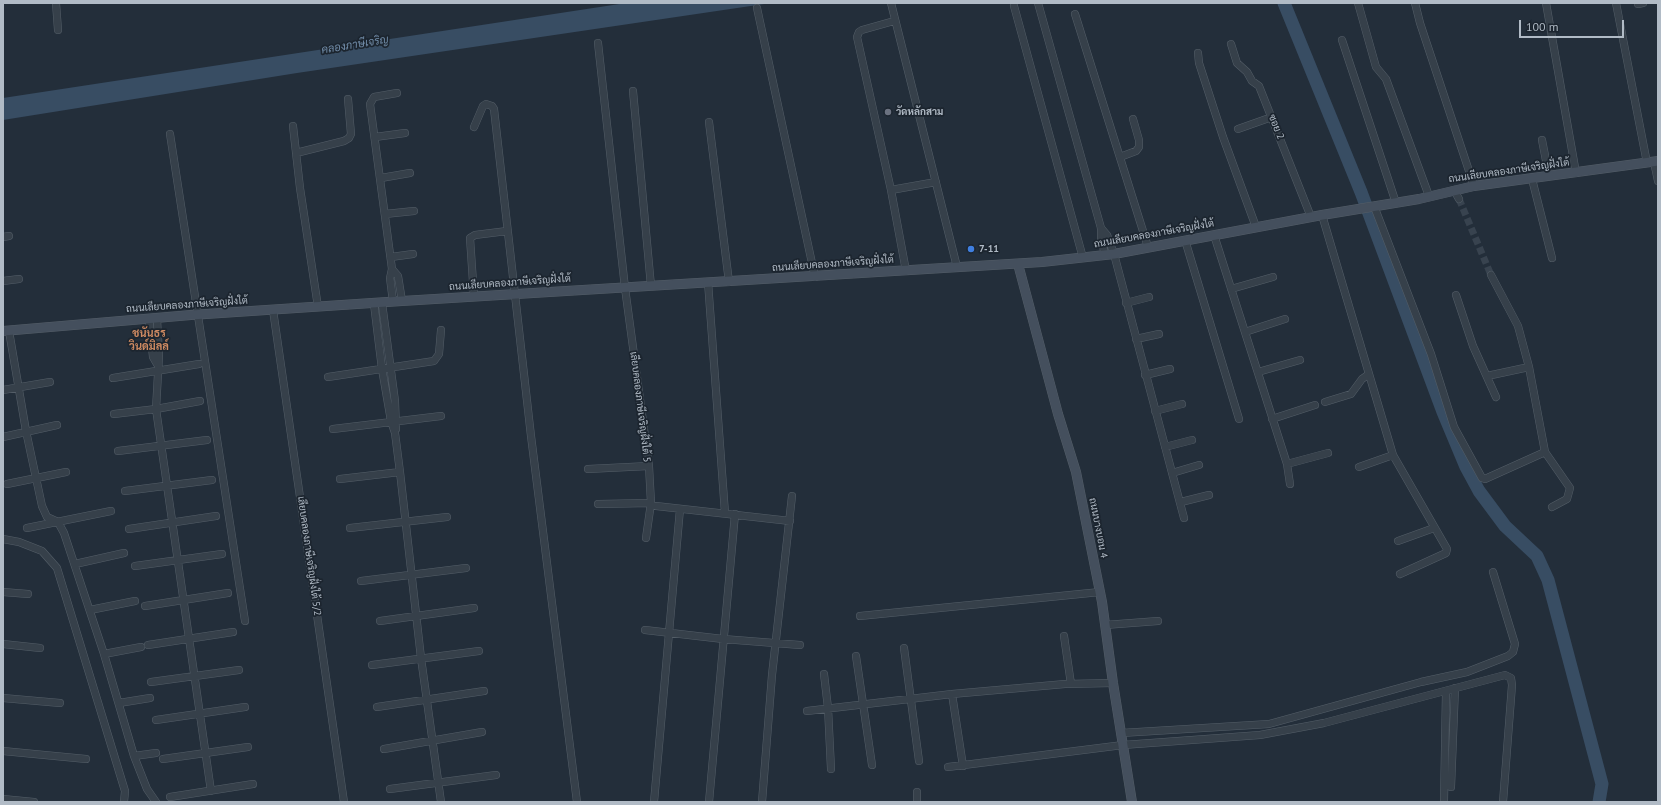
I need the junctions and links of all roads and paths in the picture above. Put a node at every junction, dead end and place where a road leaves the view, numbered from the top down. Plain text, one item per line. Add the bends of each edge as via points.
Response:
1 (56, 3) edge
2 (891, 3) edge
3 (1038, 3) edge
4 (1358, 3) edge
5 (1415, 3) edge
6 (1546, 3) edge
7 (1616, 3) edge
8 (1014, 6) dead end
9 (757, 8) dead end
10 (1075, 14) dead end
11 (894, 21) junction
12 (58, 30) dead end
13 (1342, 40) dead end
14 (598, 43) dead end
15 (1231, 44) dead end
16 (1198, 53) dead end
17 (633, 91) dead end
18 (397, 93) dead end
19 (348, 99) dead end
20 (1272, 117) junction
21 (1133, 119) dead end
22 (709, 122) dead end
23 (293, 126) dead end
24 (474, 128) dead end
25 (1238, 129) dead end
26 (405, 133) dead end
27 (170, 134) dead end
28 (375, 137) junction
29 (1542, 140) dead end
30 (296, 153) junction
31 (1120, 157) junction
32 (1653, 162) edge
33 (410, 173) dead end
34 (1576, 173) junction
35 (1549, 176) junction
36 (381, 178) junction
37 (1532, 179) junction
38 (1658, 181) edge
39 (936, 182) junction
40 (1474, 186) junction
41 (891, 190) junction
42 (1454, 190) junction
43 (1429, 196) junction
44 (1459, 199) tunnel mouth
45 (1396, 203) junction
46 (1369, 207) junction
47 (414, 211) dead end
48 (385, 214) junction
49 (1322, 215) junction
50 (1311, 217) junction
51 (1256, 227) junction
52 (507, 231) junction
53 (1214, 235) junction
54 (1185, 240) junction
55 (1148, 247) junction
56 (413, 254) dead end
57 (1110, 255) junction
58 (391, 257) junction
59 (1083, 258) junction
60 (1552, 258) dead end
61 (1018, 264) junction
62 (957, 268) junction
63 (906, 271) junction
64 (1492, 275) tunnel mouth
65 (815, 277) junction
66 (1273, 277) dead end
67 (19, 279) dead end
68 (3, 281) edge
69 (708, 282) junction
70 (729, 282) junction
71 (651, 286) junction
72 (625, 288) junction
73 (1231, 288) junction
74 (514, 294) junction
75 (1456, 295) dead end
76 (474, 297) junction
77 (1149, 297) dead end
78 (397, 301) junction
79 (378, 303) junction
80 (1126, 303) junction
81 (318, 307) junction
82 (273, 310) junction
83 (199, 315) junction
84 (153, 319) junction
85 (1285, 319) dead end
86 (441, 330) dead end
87 (6, 331) edge
88 (1245, 332) junction
89 (1159, 334) dead end
90 (1136, 339) junction
91 (1300, 360) dead end
92 (199, 364) dead end
93 (1529, 367) junction
94 (157, 368) junction
95 (386, 368) junction
96 (1170, 369) dead end
97 (1258, 372) junction
98 (1369, 374) junction
99 (1145, 375) junction
100 (1487, 376) junction
101 (328, 377) dead end
102 (114, 378) dead end
103 (50, 382) dead end
104 (19, 387) junction
105 (3, 390) edge
106 (1496, 397) dead end
107 (200, 401) dead end
108 (1325, 402) dead end
109 (1182, 404) dead end
110 (1315, 405) dead end
111 (156, 409) junction
112 (1155, 411) junction
113 (114, 414) dead end
114 (441, 416) dead end
115 (1239, 419) dead end
116 (1272, 419) junction
117 (394, 421) junction
118 (57, 425) dead end
119 (333, 429) dead end
120 (26, 431) junction
121 (3, 437) edge
122 (207, 440) dead end
123 (1192, 440) dead end
124 (161, 446) junction
125 (1165, 447) junction
126 (118, 451) dead end
127 (1545, 452) junction
128 (1328, 453) dead end
129 (1393, 455) junction
130 (1287, 464) junction
131 (1199, 465) dead end
132 (648, 466) junction
133 (1358, 467) dead end
134 (588, 469) dead end
135 (66, 472) dead end
136 (400, 472) junction
137 (1172, 473) junction
138 (36, 478) junction
139 (340, 479) dead end
140 (212, 480) dead end
141 (7, 484) dead end
142 (1290, 484) dead end
143 (167, 486) junction
144 (125, 491) dead end
145 (1209, 494) dead end
146 (792, 496) dead end
147 (1181, 502) junction
148 (598, 504) dead end
149 (654, 504) junction
150 (1552, 507) dead end
151 (680, 509) junction
152 (111, 511) dead end
153 (725, 513) junction
154 (735, 514) junction
155 (216, 516) dead end
156 (447, 517) dead end
157 (1184, 518) dead end
158 (790, 521) junction
159 (58, 522) junction
160 (172, 522) junction
161 (406, 522) junction
162 (27, 528) dead end
163 (350, 528) dead end
164 (1434, 528) junction
165 (129, 529) dead end
166 (646, 538) dead end
167 (3, 539) edge
168 (1398, 541) dead end
169 (124, 554) dead end
170 (222, 554) dead end
171 (178, 562) junction
172 (75, 564) junction
173 (135, 566) dead end
174 (466, 568) dead end
175 (1493, 572) dead end
176 (412, 574) junction
177 (1400, 574) dead end
178 (361, 580) dead end
179 (3, 592) edge
180 (1100, 592) junction
181 (228, 593) dead end
182 (28, 594) dead end
183 (183, 600) junction
184 (134, 601) dead end
185 (146, 606) dead end
186 (474, 608) dead end
187 (90, 610) junction
188 (417, 615) junction
189 (860, 616) dead end
190 (245, 621) dead end
191 (380, 621) dead end
192 (1158, 621) dead end
193 (1105, 625) junction
194 (645, 630) dead end
195 (233, 632) dead end
196 (669, 632) junction
197 (1064, 636) dead end
198 (189, 638) junction
199 (723, 639) junction
200 (776, 643) junction
201 (3, 644) edge
202 (800, 646) dead end
203 (40, 648) dead end
204 (904, 648) dead end
205 (480, 652) dead end
206 (104, 654) junction
207 (856, 656) dead end
208 (421, 658) junction
209 (372, 666) dead end
210 (239, 670) dead end
211 (824, 674) dead end
212 (194, 676) junction
213 (151, 682) dead end
214 (1113, 683) junction
215 (1071, 684) junction
216 (1455, 688) junction
217 (1446, 690) junction
218 (484, 691) dead end
219 (952, 694) junction
220 (3, 698) edge
221 (150, 698) dead end
222 (911, 699) junction
223 (428, 700) junction
224 (60, 703) dead end
225 (119, 703) junction
226 (863, 704) junction
227 (377, 707) dead end
228 (245, 708) dead end
229 (828, 708) junction
230 (807, 711) dead end
231 (200, 715) junction
232 (156, 720) dead end
233 (482, 732) dead end
234 (1121, 733) junction
235 (433, 741) junction
236 (1124, 745) junction
237 (248, 747) dead end
238 (384, 749) dead end
239 (3, 750) edge
240 (206, 752) junction
241 (156, 753) dead end
242 (134, 756) junction
243 (86, 759) dead end
244 (163, 759) dead end
245 (919, 761) dead end
246 (872, 765) dead end
247 (963, 766) junction
248 (948, 767) dead end
249 (831, 769) dead end
250 (496, 775) dead end
251 (438, 783) junction
252 (253, 784) dead end
253 (1451, 787) dead end
254 (390, 789) dead end
255 (211, 791) junction
256 (917, 792) dead end
257 (170, 797) dead end
258 (3, 799) edge
259 (34, 802) edge
260 (124, 802) edge
261 (156, 802) edge
262 (344, 802) edge
263 (441, 802) edge
264 (577, 802) edge
265 (654, 802) edge
266 (709, 802) edge
267 (762, 802) edge
268 (917, 802) edge
269 (1132, 802) edge
270 (1444, 802) edge
271 (1503, 802) edge

1 - 12 street
2 - 11 street
3 - 57 street via 1101,228 1101,238
4 - 43 street via 1376,67 1386,79
5 - 40 street
6 - 34 street
7 - 32 street
8 - 59 street
9 - 65 street
10 - 31 street
11 - 39 street
11 - 41 street via 862,30 857,34
13 - 45 street
14 - 72 street, เลียบคลองภาษีเจริญฝั่งใต้ 5
15 - 20 street, ซอย 2 via 1237,63 1259,86
16 - 51 street via 1223,137
17 - 71 street
18 - 28 street via 371,100
19 - 30 street via 351,134 349,138
20 - 25 street
20 - 50 street, ซอย 2
21 - 31 street via 1139,147 1136,151
22 - 70 street
23 - 30 street
24 - 52 street via 483,106 492,106
26 - 28 street
27 - 83 street
28 - 36 street
29 - 35 street
30 - 81 street
31 - 55 street
32 - 34 street, ถนนเลียบคลองภาษีเจริญฝั่งใต้
32 - 38 street
33 - 36 street
34 - 35 street, ถนนเลียบคลองภาษีเจริญฝั่งใต้
35 - 37 street, ถนนเลียบคลองภาษีเจริญฝั่งใต้
36 - 48 street
37 - 40 street, ถนนเลียบคลองภาษีเจริญฝั่งใต้
37 - 60 street
39 - 41 street
39 - 62 street
40 - 42 street, ถนนเลียบคลองภาษีเจริญฝั่งใต้
41 - 63 street
42 - 43 street, ถนนเลียบคลองภาษีเจริญฝั่งใต้
42 - 44 street
43 - 45 street, ถนนเลียบคลองภาษีเจริญฝั่งใต้
45 - 46 street, ถนนเลียบคลองภาษีเจริญฝั่งใต้
46 - 49 street, ถนนเลียบคลองภาษีเจริญฝั่งใต้
46 - 127 street via 1431,354 1454,427 1482,478 1485,479
47 - 48 street
48 - 58 street
49 - 50 street, ถนนเลียบคลองภาษีเจริญฝั่งใต้
49 - 98 street
50 - 51 street, ถนนเลียบคลองภาษีเจริญฝั่งใต้
51 - 53 street, ถนนเลียบคลองภาษีเจริญฝั่งใต้
52 - 74 street
52 - 76 street via 475,235 470,238
53 - 54 street, ถนนเลียบคลองภาษีเจริญฝั่งใต้
53 - 73 street
54 - 55 street, ถนนเลียบคลองภาษีเจริญฝั่งใต้
54 - 115 street
55 - 57 street, ถนนเลียบคลองภาษีเจริญฝั่งใต้
56 - 58 street
57 - 59 street, ถนนเลียบคลองภาษีเจริญฝั่งใต้
57 - 80 street
58 - 78 street via 390,278
59 - 61 street, ถนนเลียบคลองภาษีเจริญฝั่งใต้
61 - 62 street, ถนนเลียบคลองภาษีเจริญฝั่งใต้
61 - 180 street, ถนนบางบอน 4 via 1076,472
62 - 63 street, ถนนเลียบคลองภาษีเจริญฝั่งใต้
63 - 65 street, ถนนเลียบคลองภาษีเจริญฝั่งใต้
64 - 93 street via 1518,326
65 - 70 street, ถนนเลียบคลองภาษีเจริญฝั่งใต้
66 - 73 street
67 - 68 street
69 - 70 street, ถนนเลียบคลองภาษีเจริญฝั่งใต้
69 - 71 street, ถนนเลียบคลองภาษีเจริญฝั่งใต้
69 - 153 street
71 - 72 street, ถนนเลียบคลองภาษีเจริญฝั่งใต้
72 - 74 street, ถนนเลียบคลองภาษีเจริญฝั่งใต้
72 - 132 street, เลียบคลองภาษีเจริญฝั่งใต้ 5
73 - 88 street
74 - 76 street, ถนนเลียบคลองภาษีเจริญฝั่งใต้
74 - 264 street
75 - 100 street via 1473,346
76 - 78 street, ถนนเลียบคลองภาษีเจริญฝั่งใต้
77 - 80 street
78 - 79 street, ถนนเลียบคลองภาษีเจริญฝั่งใต้
79 - 81 street, ถนนเลียบคลองภาษีเจริญฝั่งใต้
79 - 95 street
80 - 90 street
81 - 82 street, ถนนเลียบคลองภาษีเจริญฝั่งใต้
82 - 83 street, ถนนเลียบคลองภาษีเจริญฝั่งใต้
82 - 262 street, เลียบคลองภาษีเจริญฝั่งใต้ 5/2
83 - 84 street, ถนนเลียบคลองภาษีเจริญฝั่งใต้
83 - 190 street
84 - 87 street, ถนนเลียบคลองภาษีเจริญฝั่งใต้
84 - 94 street via 153,357
85 - 88 street
86 - 95 street via 439,354 434,361
87 - 104 street
88 - 97 street
89 - 90 street
90 - 99 street
91 - 97 street
92 - 94 street
93 - 100 street
93 - 127 street
94 - 102 street
94 - 111 street
95 - 101 street
95 - 117 street
96 - 99 street
97 - 116 street
98 - 108 street via 1351,394
98 - 129 street
99 - 112 street
100 - 106 street
103 - 104 street
104 - 105 street
104 - 120 street
107 - 111 street
109 - 112 street
110 - 116 street
111 - 113 street
111 - 124 street
112 - 125 street
114 - 117 street
116 - 130 street
117 - 119 street
117 - 136 street
118 - 120 street
120 - 121 street
120 - 138 street
122 - 124 street
123 - 125 street
124 - 126 street
124 - 143 street
125 - 137 street
127 - 150 street via 1570,488 1567,500
128 - 130 street
129 - 133 street
129 - 164 street
130 - 142 street
131 - 137 street
132 - 134 street, เลียบคลองภาษีเจริญฝั่งใต้ 5
132 - 149 street
135 - 138 street
136 - 139 street
136 - 161 street
137 - 147 street
138 - 141 street
138 - 159 street via 47,517
140 - 143 street
143 - 144 street
143 - 160 street
145 - 147 street
146 - 158 street
147 - 157 street
148 - 149 street
149 - 151 street
149 - 166 street
151 - 153 street
151 - 196 street
152 - 159 street
153 - 154 street
154 - 158 street
154 - 199 street
155 - 160 street
156 - 161 street
158 - 200 street
159 - 162 street
159 - 172 street
160 - 165 street
160 - 171 street
161 - 163 street
161 - 176 street
164 - 168 street
164 - 177 street via 1447,549 1446,553
167 - 260 street via 42,551 57,568 125,791
169 - 172 street
170 - 171 street
171 - 173 street
171 - 183 street
172 - 187 street
174 - 176 street
175 - 234 street via 1515,644 1513,652 1508,656 1467,672 1421,682 1269,724
176 - 178 street
176 - 188 street
179 - 182 street
180 - 189 street
180 - 193 street, ถนนบางบอน 4
181 - 183 street
183 - 185 street
183 - 198 street
184 - 187 street
186 - 188 street
187 - 206 street
188 - 191 street
188 - 208 street
192 - 193 street
193 - 214 street, ถนนบางบอน 4
194 - 196 street
195 - 198 street
196 - 199 street
196 - 265 street
197 - 215 street
198 - 206 street
198 - 212 street
199 - 200 street
199 - 266 street
200 - 202 street
200 - 267 street
201 - 203 street
204 - 222 street
205 - 208 street
206 - 225 street
207 - 226 street
208 - 209 street
208 - 223 street
210 - 212 street
211 - 229 street
212 - 213 street
212 - 231 street
214 - 215 street
214 - 234 street, ถนนบางบอน 4
215 - 219 street
216 - 217 street
216 - 253 street
216 - 271 street via 1505,675 1511,678
217 - 236 street via 1324,723 1260,735
217 - 270 street
218 - 223 street
219 - 222 street
219 - 247 street
220 - 224 street
221 - 225 street
222 - 226 street
222 - 245 street
223 - 227 street
223 - 235 street
225 - 242 street
226 - 229 street
226 - 246 street
228 - 231 street
229 - 230 street
229 - 249 street
231 - 232 street
231 - 240 street
233 - 235 street
234 - 236 street, ถนนบางบอน 4
235 - 238 street
235 - 251 street
236 - 247 street
236 - 269 street, ถนนบางบอน 4
237 - 240 street
239 - 243 street
240 - 244 street
240 - 255 street
241 - 242 street
242 - 261 street via 147,789
247 - 248 street
250 - 251 street
251 - 254 street
251 - 263 street
252 - 255 street
255 - 257 street
256 - 268 street
258 - 259 street

